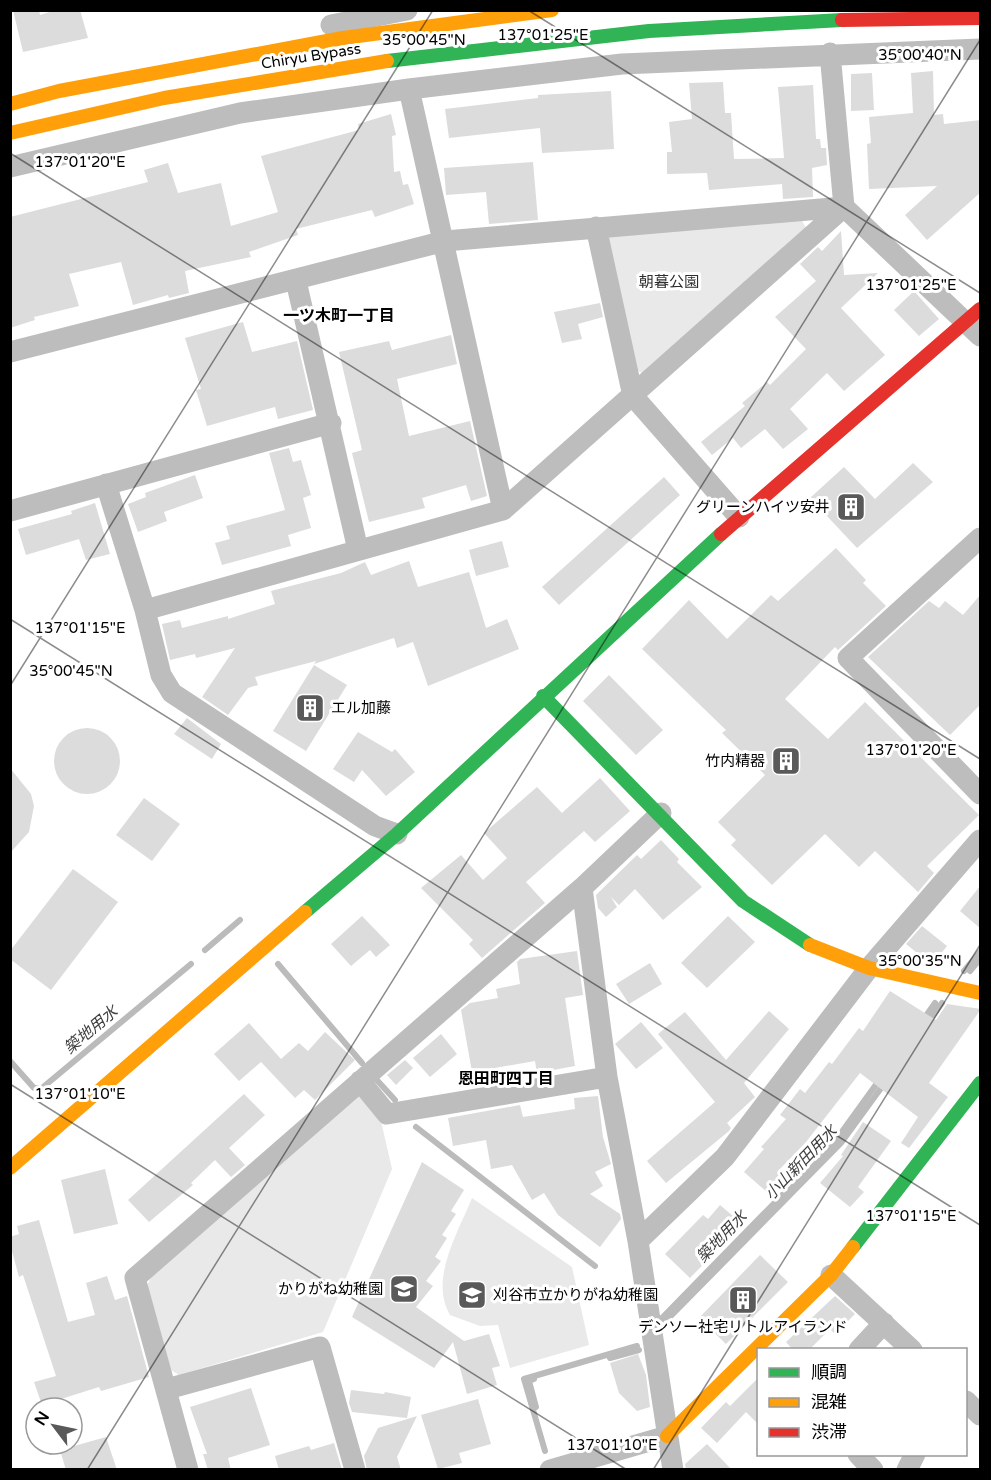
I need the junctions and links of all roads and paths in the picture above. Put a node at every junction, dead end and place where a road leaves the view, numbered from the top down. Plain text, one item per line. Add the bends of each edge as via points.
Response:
1 (552, 10) edge
2 (397, 11) edge
3 (981, 18) edge
4 (981, 49) edge
5 (830, 53) junction
6 (409, 89) junction
7 (10, 92) edge
8 (10, 104) edge
9 (10, 133) edge
10 (10, 167) edge
11 (844, 207) junction
12 (596, 227) junction
13 (445, 241) junction
14 (296, 281) junction
15 (976, 322) edge
16 (10, 352) edge
17 (633, 396) junction
18 (331, 423) junction
19 (106, 484) junction
20 (503, 510) junction
21 (10, 511) edge
22 (739, 517) junction
23 (981, 538) edge
24 (358, 550) junction
25 (145, 610) junction
26 (543, 696) junction
27 (981, 794) edge
28 (661, 813) junction
29 (397, 834) junction
30 (981, 840) edge
31 (582, 888) junction
32 (869, 968) junction
33 (981, 993) edge
34 (607, 1077) junction
35 (360, 1081) junction
36 (981, 1083) edge
37 (10, 1168) edge
38 (638, 1241) junction
39 (831, 1275) junction
40 (884, 1323) junction
41 (861, 1348) edge
42 (910, 1348) edge
43 (167, 1389) junction
44 (967, 1402) edge
45 (981, 1415) edge
46 (667, 1436) junction
47 (859, 1456) edge
48 (914, 1456) edge
49 (188, 1470) edge
50 (355, 1470) edge
51 (550, 1470) edge
52 (674, 1470) edge
53 (873, 1470) edge
54 (907, 1470) edge

1 - 8 main road, Chiryu Bypass via 343,38 59,91
2 - 7 street
3 - 9 main road, Chiryu Bypass via 711,26 552,38 258,81
4 - 5 street
5 - 6 street via 622,63
5 - 11 street
6 - 10 street via 240,113
6 - 13 street
11 - 12 street
11 - 15 street
11 - 17 street
12 - 13 street
12 - 17 street
13 - 14 street
13 - 20 street
14 - 16 street
14 - 18 street
15 - 22 main road
17 - 20 street
17 - 22 street
18 - 19 street
18 - 24 street
19 - 21 street
19 - 25 street
20 - 24 street
22 - 26 main road
23 - 27 street via 848,658
24 - 25 street
25 - 29 street via 161,675 172,693 375,826
26 - 28 main road
26 - 29 main road
28 - 31 street
28 - 32 main road via 743,901 801,942
29 - 37 main road
30 - 32 street
31 - 34 street
31 - 35 street
32 - 33 main road
32 - 38 street via 725,1157
34 - 35 street via 387,1114
34 - 38 street
35 - 43 street via 135,1278
36 - 39 main road
38 - 46 street
39 - 40 street
39 - 46 main road
40 - 41 street
40 - 42 street
43 - 49 street
43 - 50 street via 320,1347
44 - 45 street
46 - 51 street
46 - 52 street
47 - 53 street
48 - 54 street

